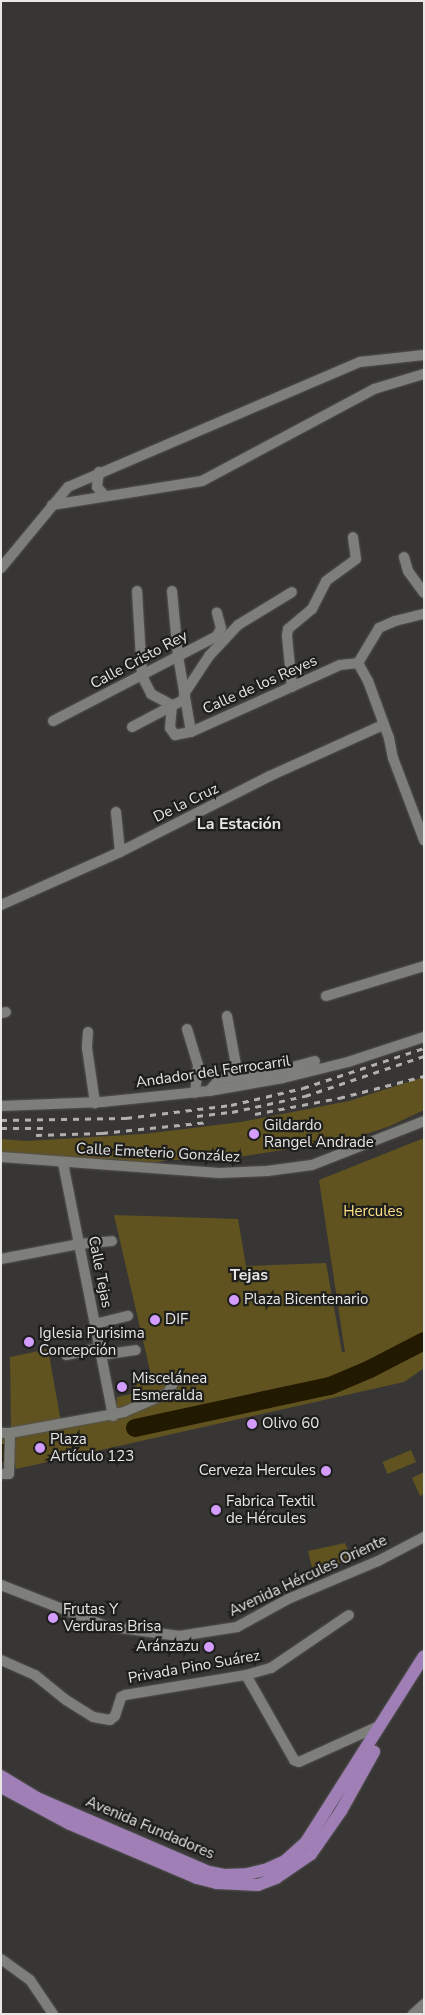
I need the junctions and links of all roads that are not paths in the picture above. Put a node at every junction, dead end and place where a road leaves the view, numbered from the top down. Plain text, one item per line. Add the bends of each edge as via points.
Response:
1 (424, 355) edge
2 (424, 374) edge
3 (99, 472) junction
4 (105, 496) junction
5 (52, 505) junction
6 (353, 537) dead end
7 (404, 557) dead end
8 (1, 568) edge
9 (137, 591) dead end
10 (172, 591) dead end
11 (292, 592) dead end
12 (424, 593) edge
13 (217, 613) dead end
14 (424, 614) edge
15 (178, 656) junction
16 (358, 663) junction
17 (142, 676) junction
18 (292, 687) junction
19 (185, 697) junction
20 (172, 705) junction
21 (53, 721) dead end
22 (383, 725) junction
23 (132, 727) dead end
24 (191, 732) junction
25 (116, 812) dead end
26 (424, 840) edge
27 (120, 852) junction
28 (1, 905) edge
29 (424, 966) edge
30 (326, 996) dead end
31 (227, 1016) dead end
32 (187, 1029) dead end
33 (88, 1032) dead end
34 (424, 1037) edge
35 (315, 1061) dead end
36 (238, 1076) junction
37 (209, 1091) junction
38 (195, 1093) junction
39 (95, 1103) junction
40 (1, 1106) edge
41 (424, 1121) edge
42 (1, 1157) edge
43 (63, 1163) junction
44 (112, 1241) dead end
45 (79, 1244) junction
46 (1, 1259) edge
47 (128, 1316) dead end
48 (95, 1324) junction
49 (136, 1350) dead end
50 (100, 1351) junction
51 (66, 1355) dead end
52 (175, 1379) dead end
53 (113, 1416) junction
54 (6, 1433) edge
55 (1, 1474) edge
56 (424, 1537) edge
57 (1, 1585) edge
58 (350, 1615) dead end
59 (424, 1656) edge
60 (1, 1660) edge
61 (424, 1672) edge
62 (246, 1675) junction
63 (381, 1725) junction
64 (1, 1776) edge
65 (1, 1788) edge
66 (1, 1959) edge
67 (424, 2004) edge
68 (53, 2014) edge
69 (413, 2014) edge

1 - 3 street via 360,362
2 - 4 street via 374,389 202,481
3 - 4 street via 97,487
3 - 5 street via 68,487
4 - 5 street
5 - 8 street
6 - 18 street via 356,559 326,580 312,609 288,629
7 - 12 street via 408,571
9 - 17 street
10 - 15 street
11 - 19 street via 238,625 209,656
13 - 15 street, Calle Cristo Rey via 221,633
14 - 16 street via 379,628
15 - 17 street, Calle Cristo Rey
15 - 19 street
16 - 18 street, Calle de los Reyes via 340,666
16 - 22 street via 368,681
17 - 20 street via 151,694
17 - 21 street, Calle Cristo Rey
18 - 24 street, Calle de los Reyes
19 - 20 street
19 - 24 street
20 - 23 street
20 - 24 street, Calle de los Reyes via 170,728 175,735
22 - 26 street
22 - 27 street, De la Cruz via 270,776
25 - 27 street
27 - 28 street, De la Cruz
29 - 30 street
31 - 36 street
32 - 38 street via 198,1065
33 - 39 street via 87,1048
34 - 37 street, Andador del Ferrocarril via 348,1062
35 - 36 street
36 - 37 street via 217,1082
37 - 38 street, Andador del Ferrocarril
38 - 39 street, Andador del Ferrocarril
39 - 40 street, Andador del Ferrocarril
41 - 43 street, Calle Emeterio González via 312,1165 268,1171 219,1173
42 - 43 street, Calle Emeterio González
43 - 45 street, Calle Tejas
44 - 45 street
45 - 46 street
45 - 48 street, Calle Tejas
47 - 48 street
48 - 50 street, Calle Tejas
49 - 50 street
50 - 51 street
50 - 53 street, Calle Tejas
52 - 53 street via 168,1393
53 - 54 street
54 - 55 street via 9,1474
56 - 57 street, Avenida Hércules Oriente via 378,1561 288,1598 237,1627 179,1636 106,1626
58 - 62 street, Privada Pino Suárez via 271,1668
59 - 63 main road, Avenida Fundadores
60 - 62 street, Privada Pino Suárez via 35,1675 93,1717 108,1720 114,1718 125,1694
61 - 65 main road, Avenida Fundadores via 399,1706 342,1811 311,1854 276,1878 258,1885 217,1883 197,1878 70,1824
62 - 63 street via 294,1760 299,1762
63 - 64 main road, Avenida Fundadores via 306,1842 285,1861 247,1874 224,1875 194,1866 37,1798
66 - 68 street via 30,1980
67 - 69 street

